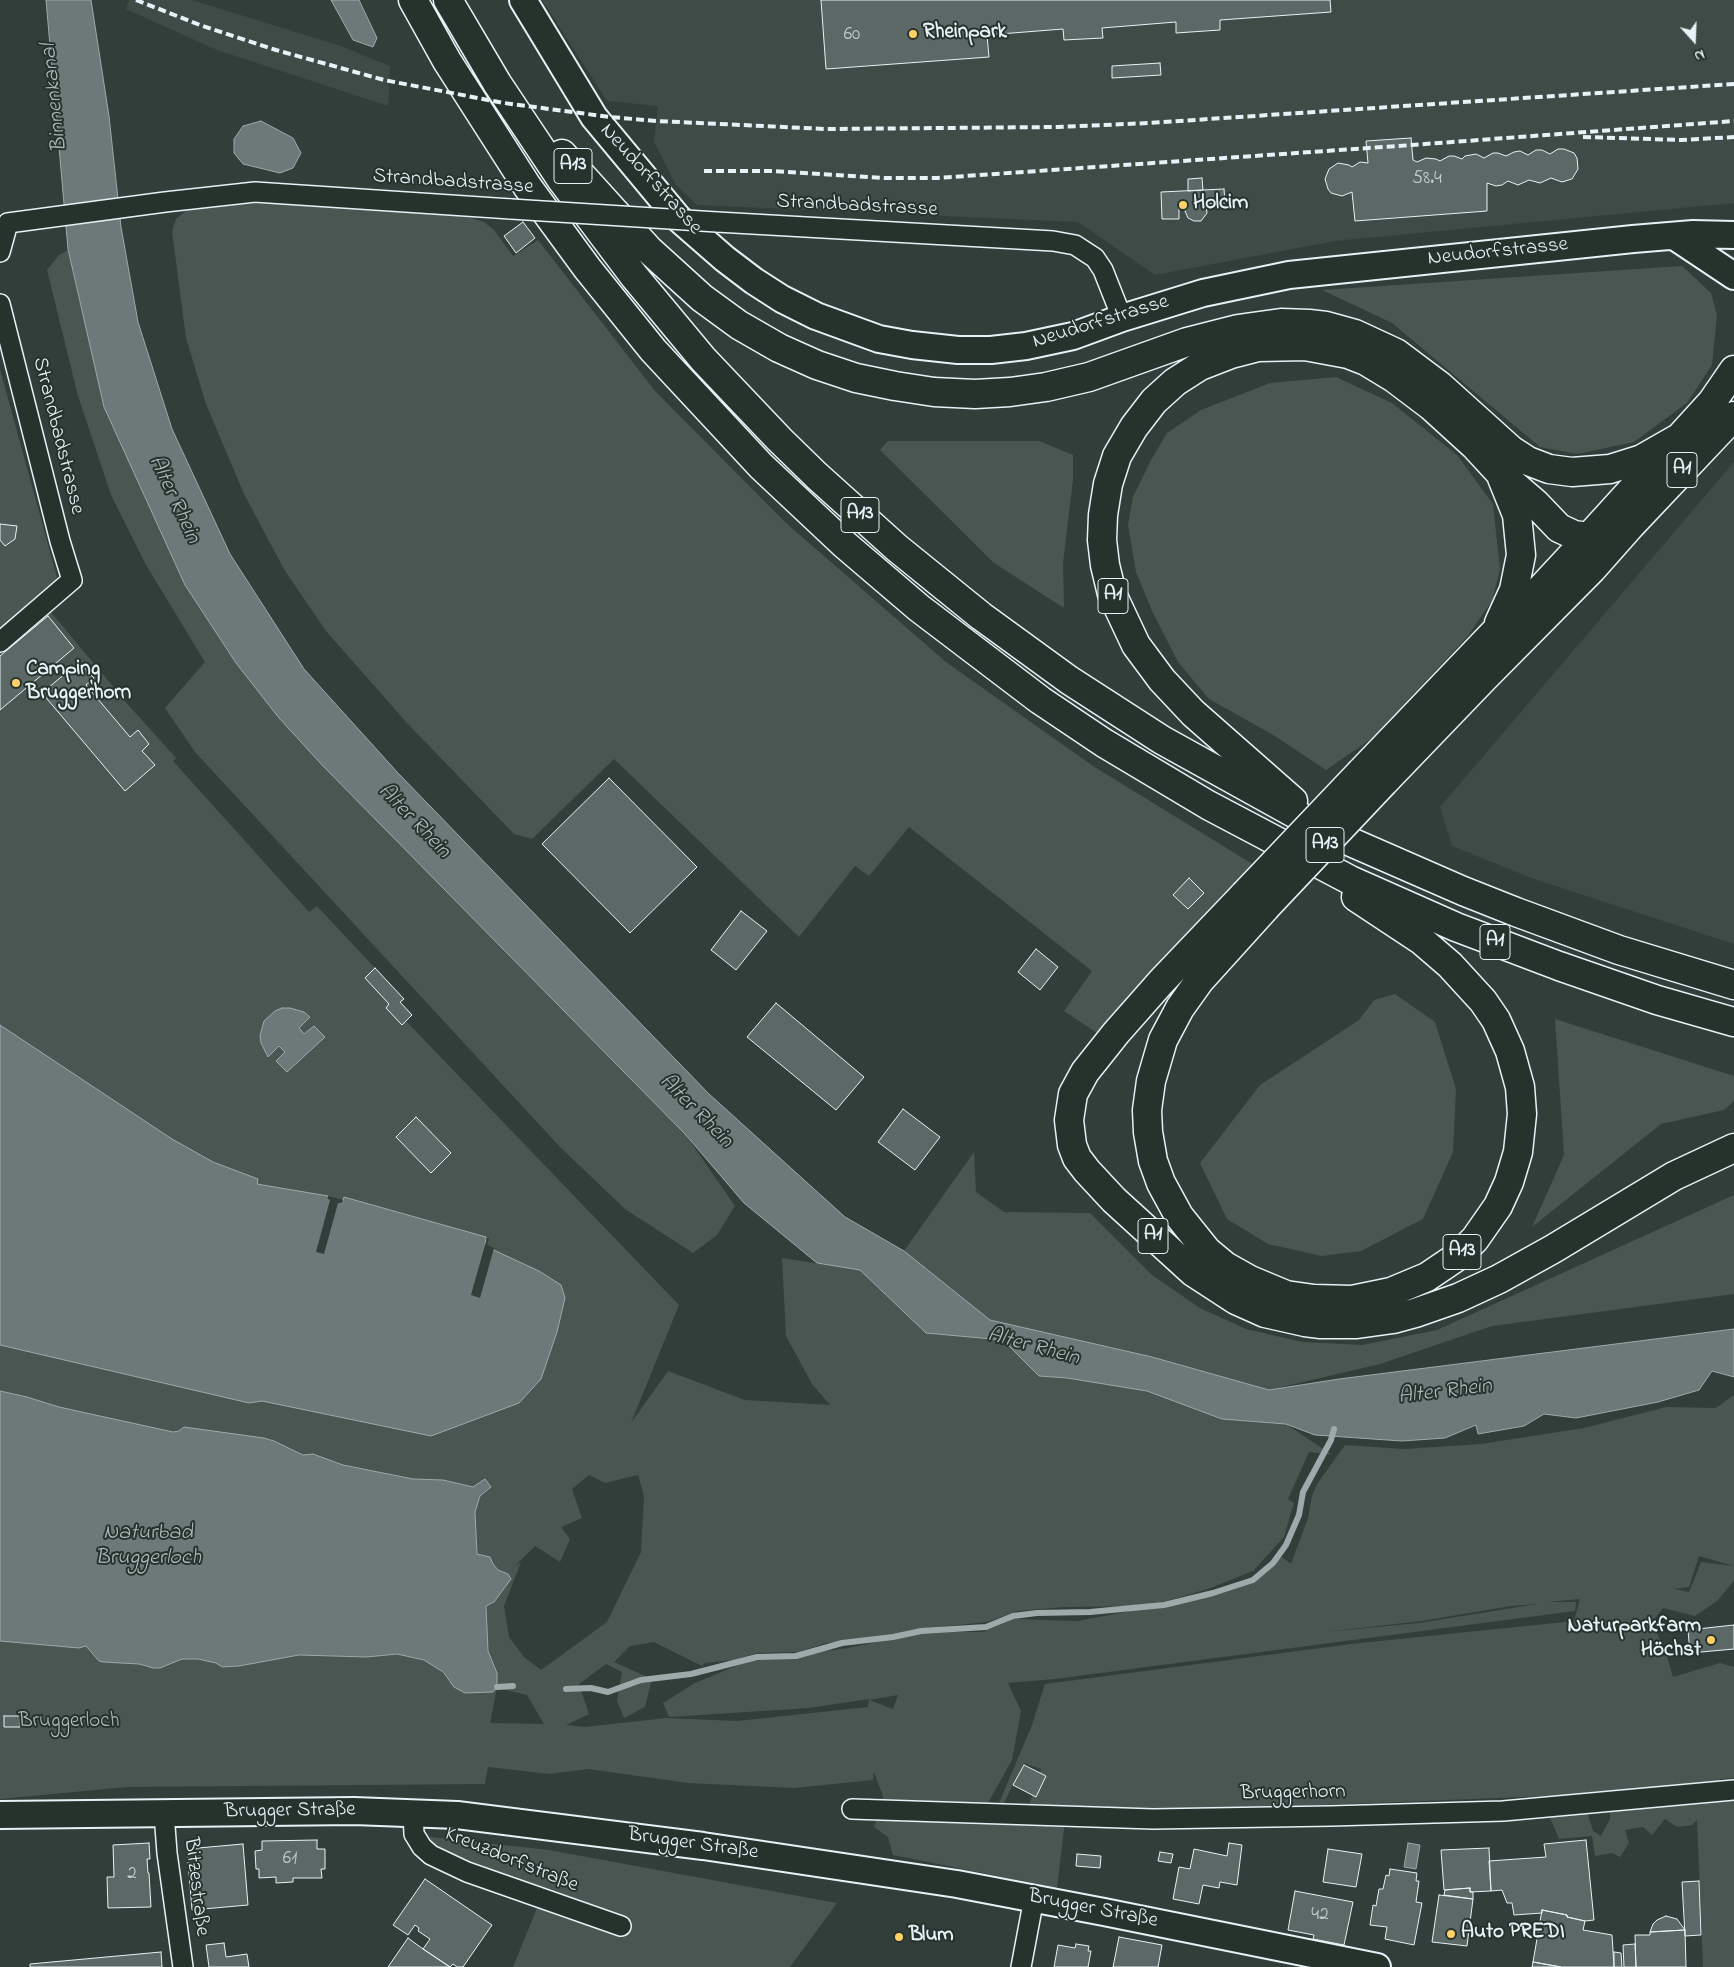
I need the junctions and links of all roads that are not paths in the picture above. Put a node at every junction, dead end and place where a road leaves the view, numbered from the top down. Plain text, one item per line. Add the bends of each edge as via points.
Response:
1 (413, 0) edge
2 (448, 0) edge
3 (523, 0) edge
4 (497, 83) junction
5 (1734, 234) edge
6 (1674, 236) junction
7 (0, 252) edge
8 (1734, 276) edge
9 (0, 304) edge
10 (1122, 318) junction
11 (1734, 370) edge
12 (1734, 416) edge
13 (1677, 439) junction
14 (1499, 472) junction
15 (1631, 525) junction
16 (1589, 537) junction
17 (1494, 633) junction
18 (0, 642) edge
19 (1373, 777) junction
20 (1328, 832) junction
21 (1265, 837) junction
22 (1255, 901) junction
23 (1734, 985) edge
24 (1734, 1022) edge
25 (1734, 1148) edge
26 (1734, 1790) edge
27 (852, 1809) dead end
28 (413, 1812) junction
29 (164, 1813) junction
30 (0, 1815) edge
31 (1034, 1898) junction
32 (621, 1926) dead end
33 (183, 1967) edge
34 (1021, 1967) edge
35 (1377, 1967) edge

1 - 21 highway, A13 via 492,133 587,268 653,350 761,466 885,580 1032,694 1104,743
2 - 4 highway, A13
3 - 10 main road, Neudorfstrasse via 594,117 645,181 678,218 725,259 782,299 816,316 879,339 958,350 1026,346 1073,336
4 - 13 highway, A13 via 648,249 685,284 760,337 798,357 856,378 934,392 1010,392 1089,377 1187,342 1238,329 1281,323 1309,324 1340,329 1396,353 1440,386 1511,450 1549,469 1572,472 1610,469 1642,459
4 - 20 highway, A13 via 566,186 665,314 779,439 858,514 953,594 1069,680 1162,740
5 - 6 main road, Neudorfstrasse
6 - 8 main road
6 - 10 main road, Neudorfstrasse via 1289,276 1203,293
7 - 10 street, Strandbadstrasse, bridge via 8,223 255,192 1054,241 1075,245 1095,258
9 - 18 street, Strandbadstrasse via 72,580
11 - 13 highway, A1 via 1718,394
12 - 15 highway, A1
13 - 16 highway, A1
14 - 16 highway, A1 via 1559,528
14 - 17 highway, A1 via 1517,515 1521,555 1514,590
14 - 20 highway, A1 via 1431,406 1394,378 1348,354 1304,346 1258,348 1200,366 1154,401 1122,446 1106,492 1102,540 1112,594 1129,633 1144,657 1180,700
15 - 16 highway, A1
15 - 19 highway via 1483,679
16 - 17 highway, A1
17 - 19 highway, A1
19 - 22 highway, A13, bridge
20 - 23 highway, A1 via 1516,912 1619,950
21 - 22 highway, A13 via 1421,940 1450,965 1490,1011 1514,1061 1521,1096 1521,1133 1512,1173 1498,1206 1475,1239 1458,1256 1427,1278 1398,1290 1366,1298 1328,1300 1286,1294 1250,1280 1216,1259 1199,1243 1173,1205 1153,1161 1147,1110 1151,1081 1163,1040 1180,1008
21 - 24 highway, A1 via 1350,880 1456,926 1610,984
22 - 25 highway, A1 via 1161,982 1116,1033 1085,1072 1073,1094 1069,1120 1072,1145 1087,1171 1193,1272 1236,1300 1265,1313 1321,1324 1357,1324 1415,1314 1499,1279 1674,1176
26 - 27 street, Bruggerhorn via 1503,1811 1331,1816 1153,1819
28 - 29 main road, Brugger Straße
28 - 31 main road, Brugger Straße via 694,1845
28 - 32 street, Kreuzdorfstraße via 414,1834 431,1855 466,1872
29 - 30 main road, Brugger Straße
29 - 33 street, Bitzestraße
31 - 34 street
31 - 35 main road, Brugger Straße

